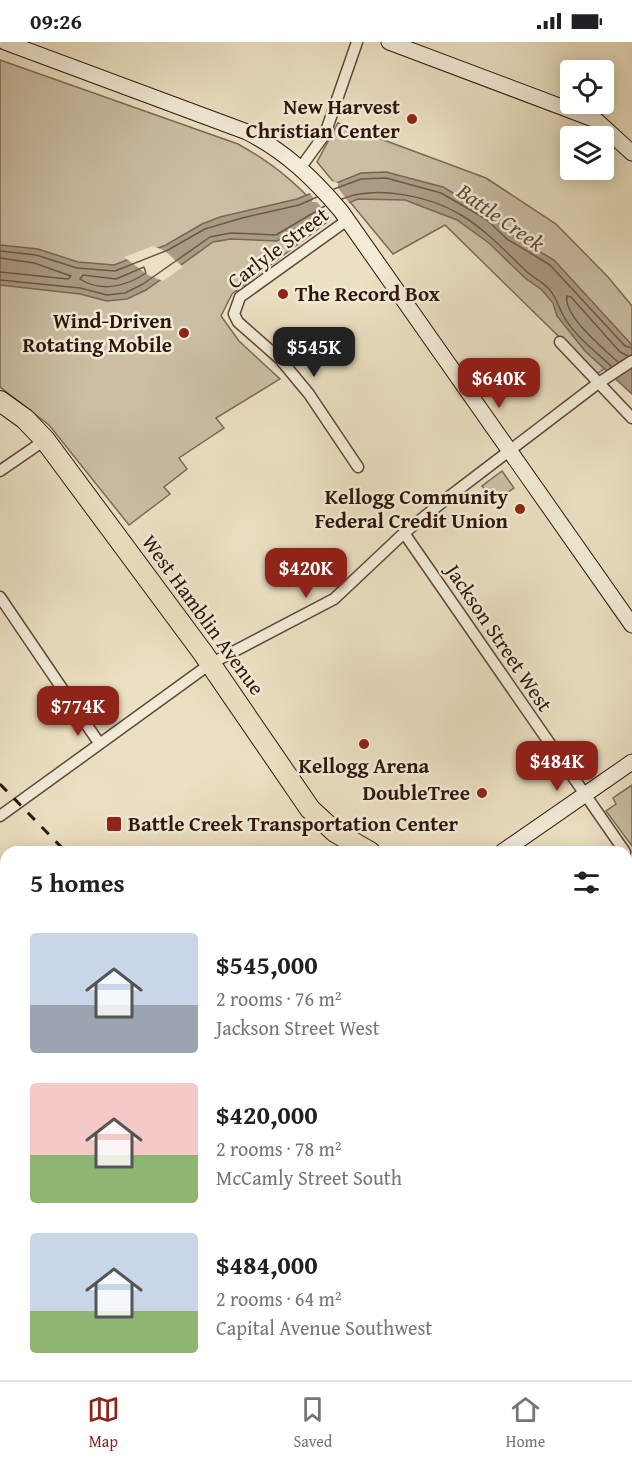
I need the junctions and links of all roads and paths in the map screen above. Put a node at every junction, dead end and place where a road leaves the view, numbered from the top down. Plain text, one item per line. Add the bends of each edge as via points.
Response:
1 (5, 42) edge
2 (357, 42) edge
3 (389, 42) edge
4 (632, 153) edge
5 (306, 171) junction
6 (344, 216) junction
7 (560, 342) dead end
8 (632, 362) edge
9 (602, 381) junction
10 (0, 400) edge
11 (632, 418) edge
12 (45, 440) junction
13 (509, 453) junction
14 (358, 467) dead end
15 (0, 471) edge
16 (404, 533) junction
17 (0, 597) edge
18 (632, 625) edge
19 (210, 664) junction
20 (99, 743) junction
21 (632, 762) edge
22 (584, 794) junction
23 (0, 816) edge
24 (360, 846) edge
25 (510, 846) edge
26 (621, 846) edge

1 - 5 street via 229,124 266,142
2 - 5 street via 325,134
3 - 4 street via 596,120
5 - 6 street
6 - 13 street
6 - 14 street, Carlyle Street via 240,297 234,307 238,322 280,359 309,394
7 - 9 street
8 - 9 street
9 - 11 street
9 - 13 street
10 - 12 highway, West Hamblin Avenue
12 - 15 street
12 - 19 highway, West Hamblin Avenue
13 - 16 street
13 - 18 street
16 - 19 street via 331,601
16 - 22 street, Jackson Street West
17 - 20 street
19 - 20 street
19 - 24 highway, West Hamblin Avenue via 310,809 335,832
20 - 23 street
21 - 22 street
22 - 25 street
22 - 26 street, Jackson Street West

